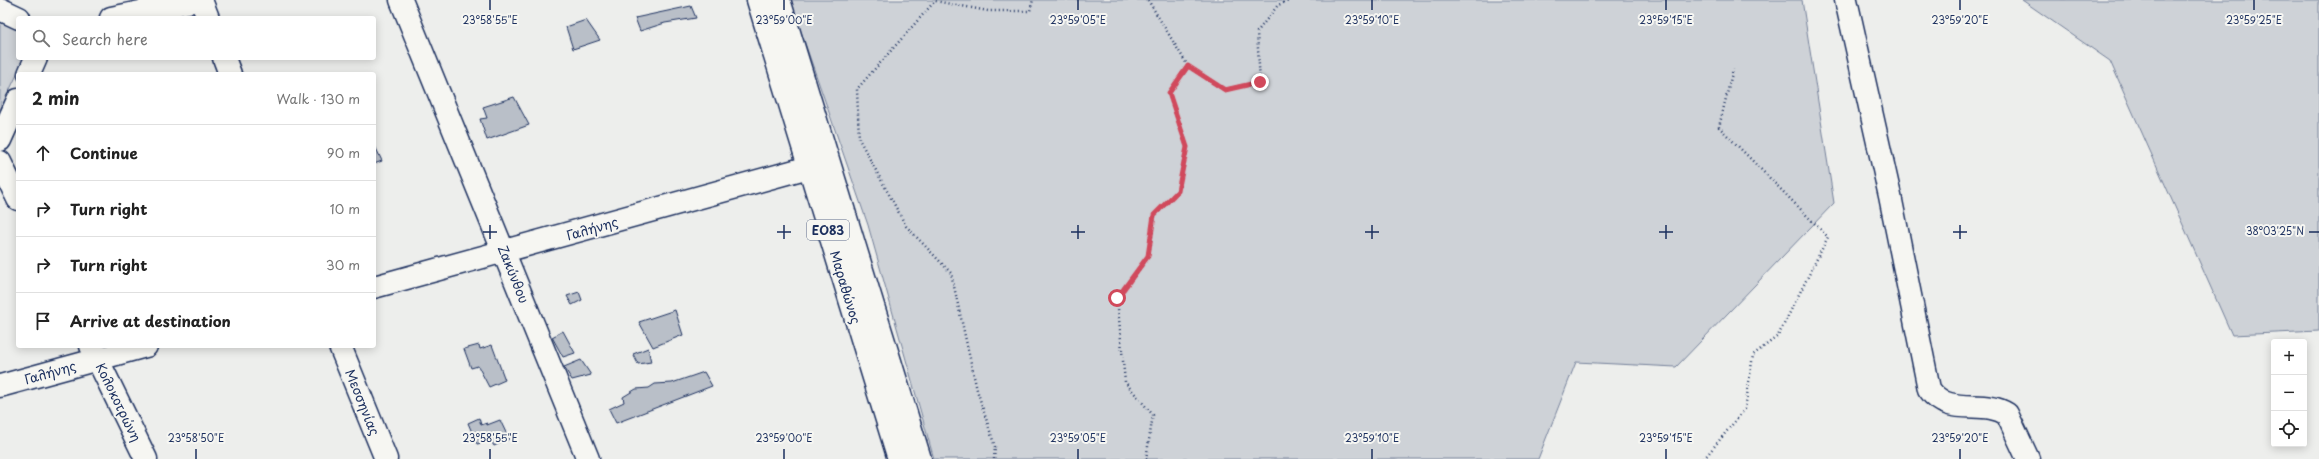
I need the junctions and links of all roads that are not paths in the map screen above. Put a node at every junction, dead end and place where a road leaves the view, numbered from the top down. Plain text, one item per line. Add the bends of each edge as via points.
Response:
1 (199, 0) edge
2 (401, 0) edge
3 (758, 0) edge
4 (779, 0) edge
5 (1846, 0) edge
6 (0, 10) edge
7 (121, 16) edge
8 (207, 16) edge
9 (16, 17) edge
10 (35, 60) edge
11 (225, 60) edge
12 (30, 72) edge
13 (229, 72) edge
14 (16, 104) edge
15 (0, 140) edge
16 (0, 162) edge
17 (809, 167) junction
18 (16, 194) edge
19 (505, 252) junction
20 (376, 286) edge
21 (129, 348) edge
22 (341, 348) edge
23 (95, 352) edge
24 (0, 386) edge
25 (146, 459) edge
26 (386, 459) edge
27 (588, 459) edge
28 (899, 459) edge
29 (920, 459) edge
30 (2028, 459) edge

1 - 7 street
1 - 8 street
2 - 19 street, Ζακύνθου
3 - 17 street, Μαραθώνος / ΕΟ83
4 - 29 street, Μαραθώνος / ΕΟ83
5 - 30 street via 1890,196 1928,388 1935,398 1943,402 1968,408 2000,410 2007,414
6 - 9 street
10 - 12 street
11 - 13 street
14 - 15 street
16 - 18 street
17 - 19 street, Γαλήνης
17 - 28 street, Μαραθώνος / ΕΟ83
19 - 20 street, Γαλήνης
19 - 27 street, Ζακύνθου
21 - 23 street, Γαλήνης
22 - 26 street, Μεσσηνίας
23 - 24 street, Γαλήνης
23 - 25 street, Κολοκοτρώνη

